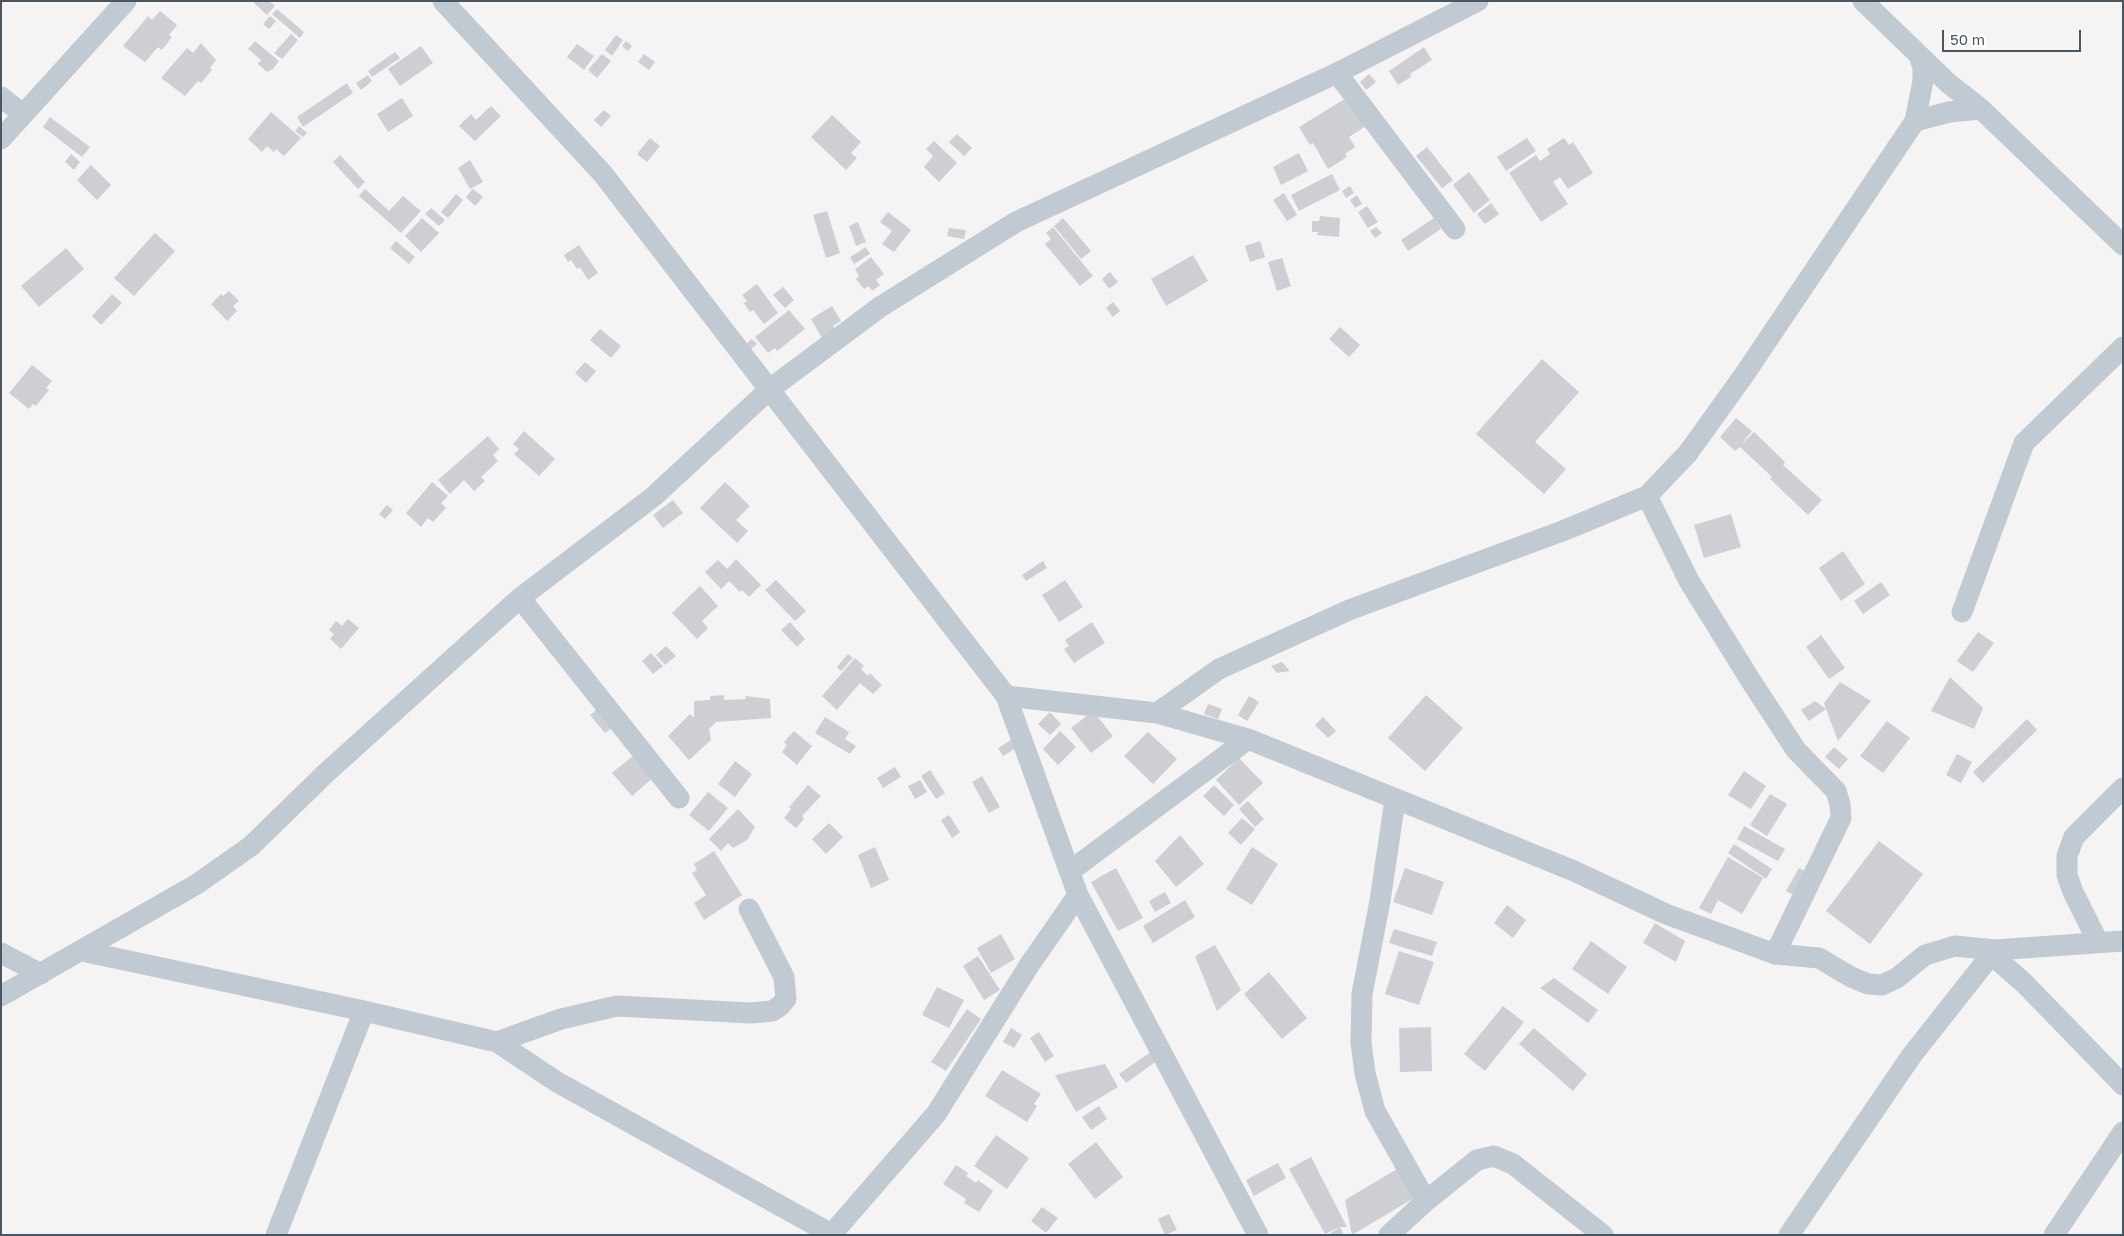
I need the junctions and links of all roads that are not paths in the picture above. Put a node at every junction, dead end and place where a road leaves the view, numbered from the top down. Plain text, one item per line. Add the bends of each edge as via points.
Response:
1 (126, 1) edge
2 (1478, 1) edge
3 (1863, 1) edge
4 (453, 4) edge
5 (1918, 55) junction
6 (1337, 73) junction
7 (1, 97) edge
8 (1981, 109) junction
9 (23, 114) junction
10 (1915, 121) junction
11 (1, 138) edge
12 (1455, 229) dead end
13 (2123, 245) edge
14 (2123, 347) edge
15 (770, 390) junction
16 (1648, 496) junction
17 (520, 598) junction
18 (1962, 612) dead end
19 (1006, 696) junction
20 (1157, 713) junction
21 (1248, 739) junction
22 (2123, 788) edge
23 (679, 798) dead end
24 (1395, 800) junction
25 (1070, 871) junction
26 (1078, 895) junction
27 (749, 910) dead end
28 (119, 928) junction
29 (2123, 941) edge
30 (2098, 942) junction
31 (82, 951) junction
32 (1, 953) edge
33 (1993, 953) junction
34 (1776, 954) junction
35 (127, 960) junction
36 (41, 974) junction
37 (1, 996) edge
38 (364, 1011) junction
39 (497, 1042) junction
40 (2123, 1085) edge
41 (2123, 1132) edge
42 (1426, 1201) junction
43 (276, 1235) edge
44 (832, 1235) edge
45 (1258, 1235) edge
46 (1390, 1235) edge
47 (1603, 1235) edge
48 (1789, 1235) edge
49 (2054, 1235) edge

1 - 9 street
2 - 6 street
3 - 5 street
4 - 15 street via 603,174
5 - 8 street
5 - 10 street via 1923,81
6 - 12 street
6 - 15 street via 1016,222 880,307
7 - 9 street
8 - 10 street via 1949,112
8 - 13 street
9 - 11 street
10 - 16 street via 1738,383 1688,453
14 - 18 street via 2024,443
15 - 17 street via 653,497
15 - 19 street
16 - 20 street via 1349,610 1219,669
16 - 34 street via 1690,581 1751,681 1796,750 1836,791 1840,804 1840,818
17 - 23 street
17 - 28 street via 348,753 251,846 196,884
19 - 20 street
19 - 25 street
20 - 21 street
21 - 24 street
21 - 25 street
22 - 30 street via 2074,836 2067,856 2067,875 2073,892
24 - 34 street via 1574,870 1666,914
24 - 42 street via 1362,994 1361,1043 1364,1073 1375,1111
25 - 26 street
26 - 44 street via 1030,964 936,1114
26 - 45 street
27 - 39 street via 784,977 786,1000 772,1011 750,1013 617,1006 561,1019
28 - 31 street
28 - 35 street
29 - 30 street
30 - 33 street
31 - 35 street
31 - 36 street
32 - 36 street
33 - 34 street via 1955,946 1940,949 1925,955 1897,978 1882,985 1868,984 1851,977 1819,958
33 - 40 street
33 - 48 street via 1912,1054
35 - 38 street
36 - 37 street
38 - 39 street
38 - 43 street
39 - 44 street via 557,1082
41 - 49 street
42 - 46 street
42 - 47 street via 1477,1160 1494,1156 1513,1164

